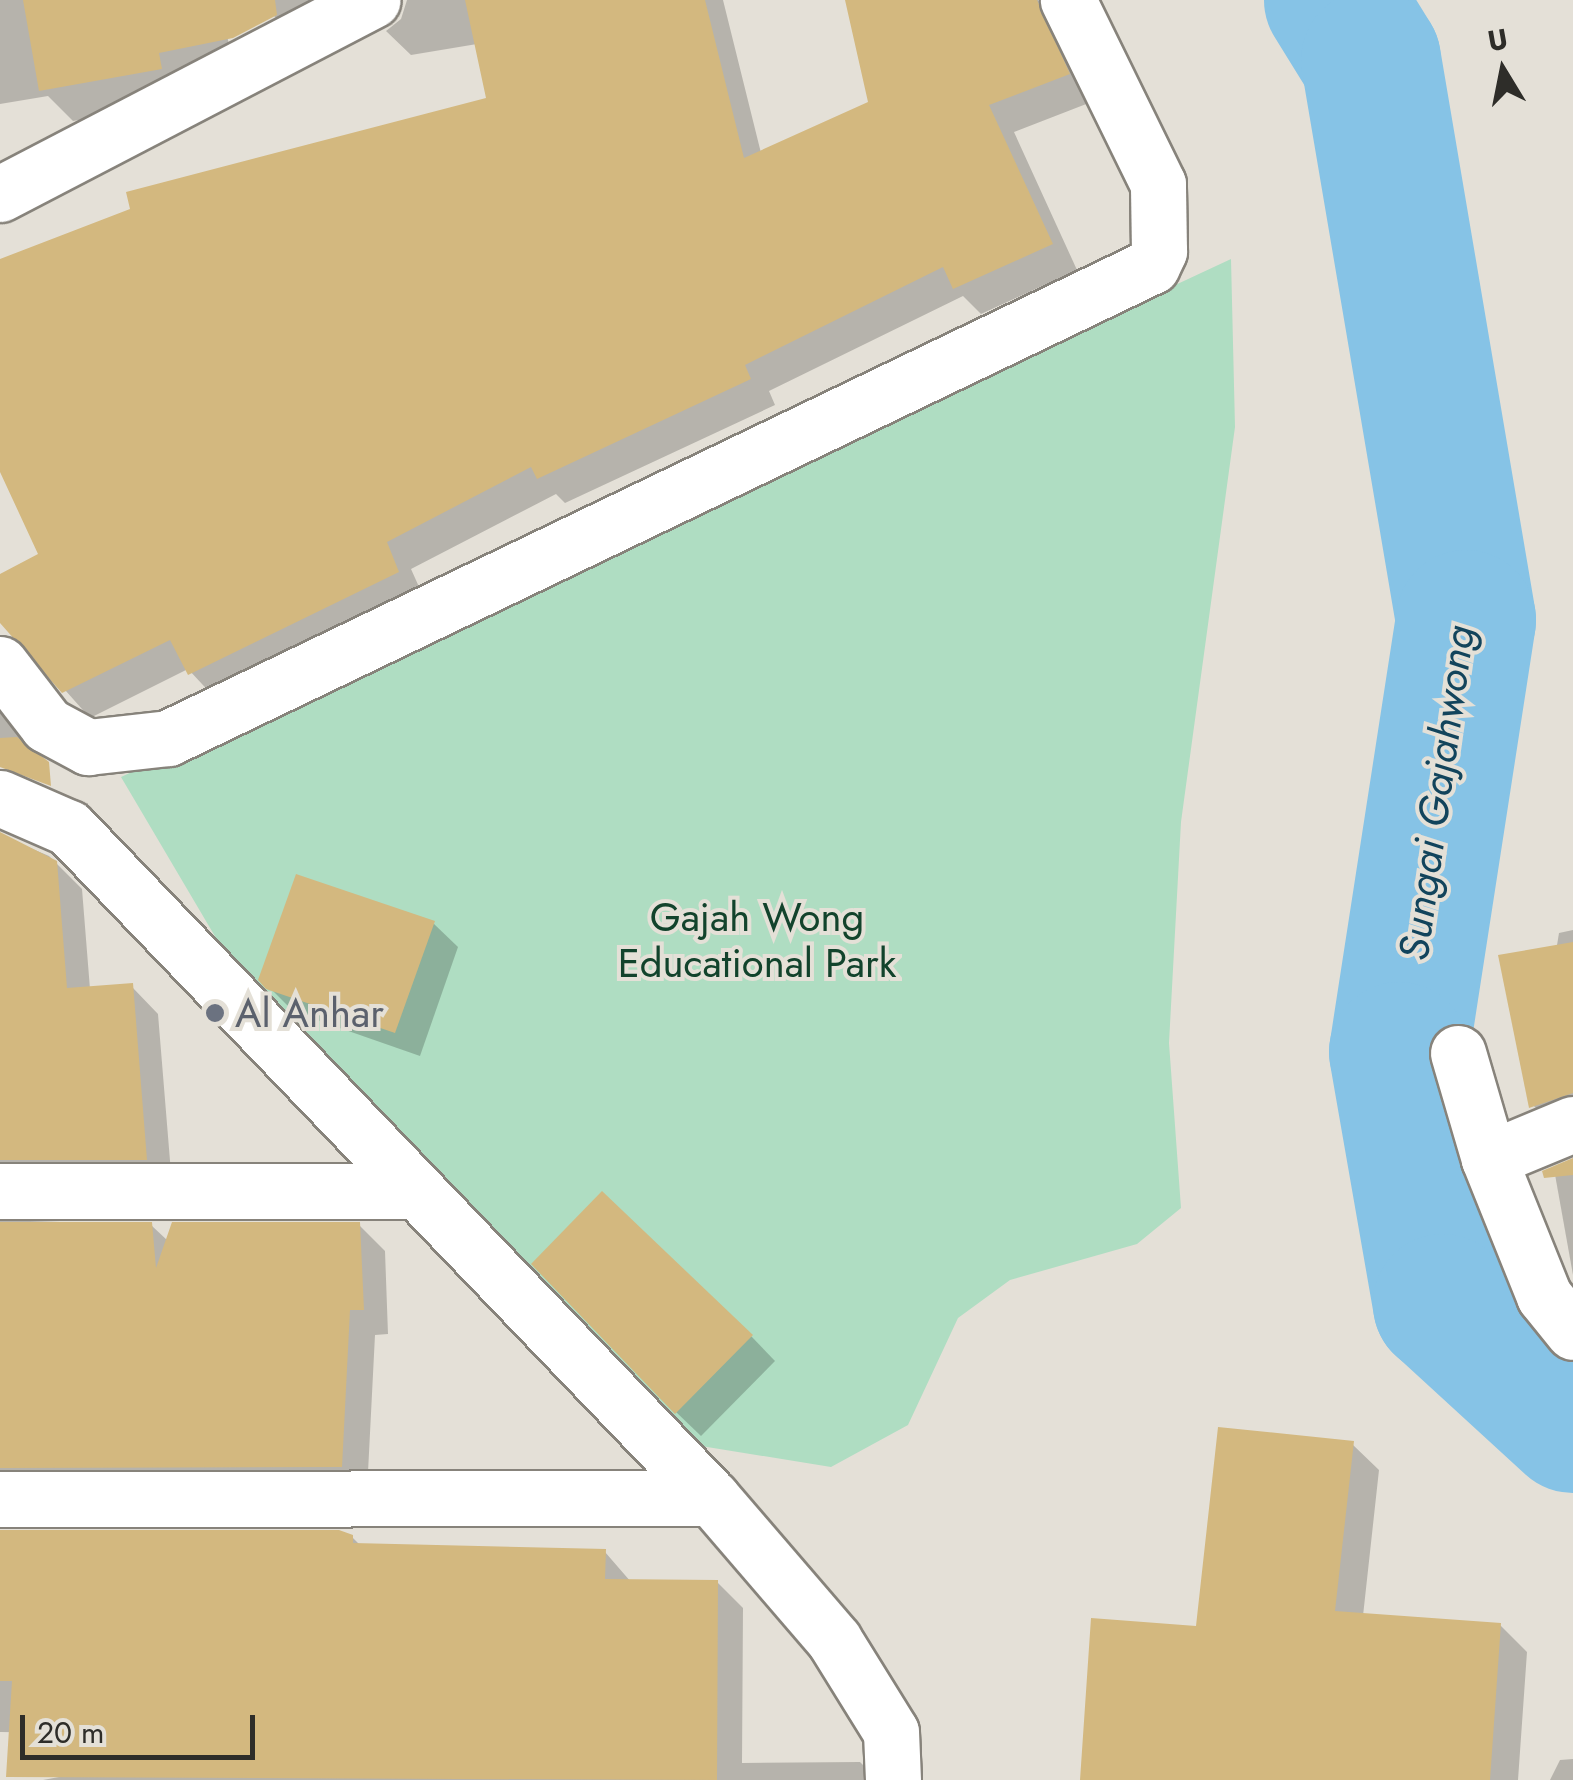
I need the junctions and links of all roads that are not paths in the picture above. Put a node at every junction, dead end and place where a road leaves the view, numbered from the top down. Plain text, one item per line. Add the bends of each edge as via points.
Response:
1 (373, 0) edge
2 (1068, 0) edge
3 (0, 194) edge
4 (0, 664) edge
5 (0, 798) edge
6 (1458, 1053) dead end
7 (1573, 1124) edge
8 (1489, 1158) junction
9 (0, 1191) edge
10 (412, 1191) junction
11 (1573, 1332) edge
12 (712, 1498) junction
13 (0, 1500) edge
14 (893, 1780) edge

1 - 3 street
2 - 4 street via 1158,184 1160,251 1152,266 168,738 88,747 47,725
5 - 10 street via 69,828
6 - 8 street
7 - 8 street
8 - 11 street via 1544,1296
9 - 10 street
10 - 12 street
12 - 13 street
12 - 14 street via 834,1640 891,1732

